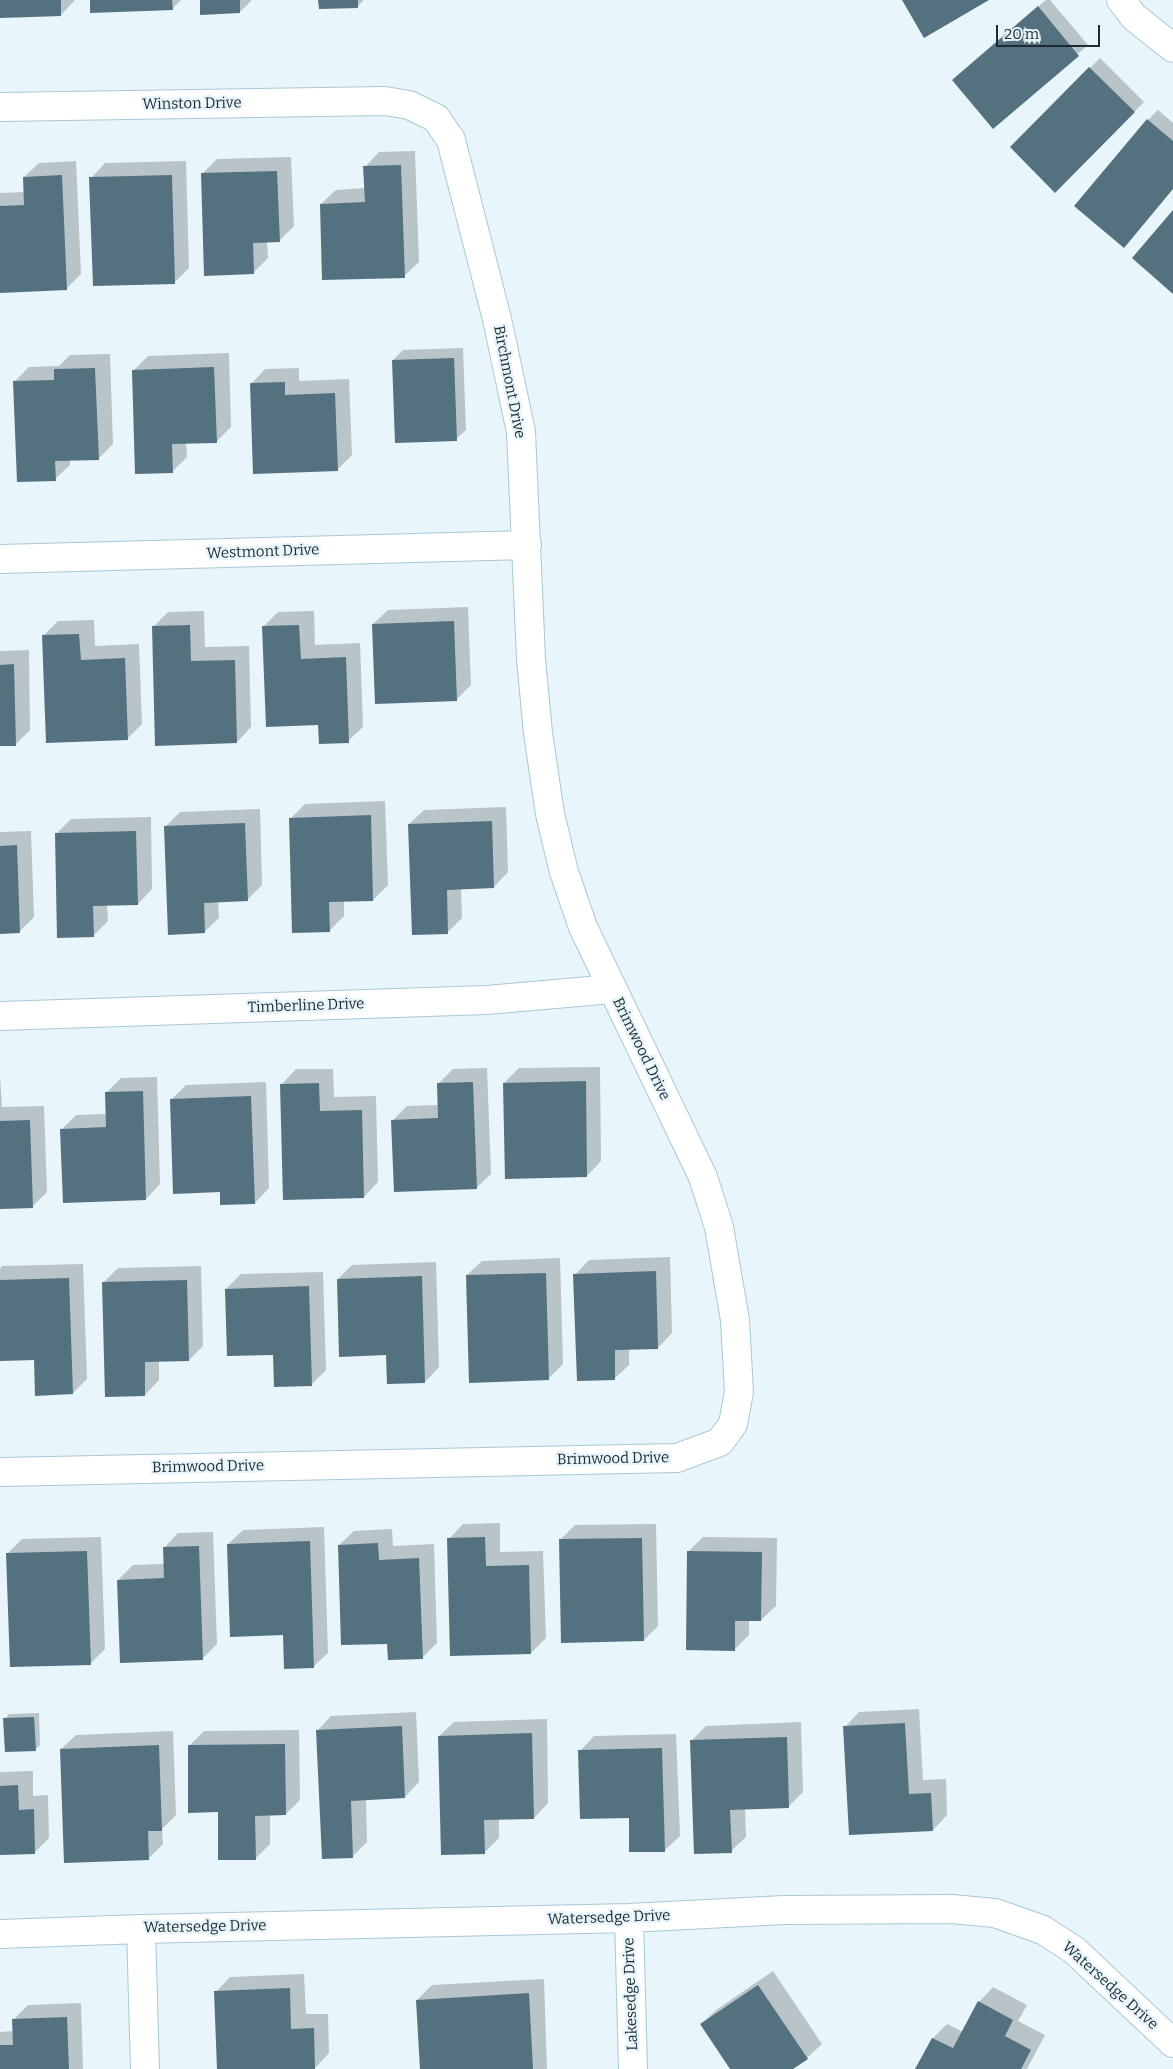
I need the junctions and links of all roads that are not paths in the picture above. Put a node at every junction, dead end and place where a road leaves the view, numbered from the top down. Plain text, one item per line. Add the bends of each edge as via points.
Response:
1 (1121, 0) edge
2 (1173, 48) edge
3 (385, 101) joint
4 (0, 107) edge
5 (527, 545) junction
6 (0, 559) edge
7 (544, 769) joint
8 (612, 989) junction
9 (0, 1016) edge
10 (0, 1472) edge
11 (629, 1918) junction
12 (141, 1929) junction
13 (0, 1934) edge
14 (1173, 2043) edge
15 (144, 2069) edge
16 (633, 2069) edge

1 - 2 street via 1134,17
3 - 4 street, Winston Drive
3 - 5 street, Birchmont Drive via 409,105 436,118 451,140 498,319 521,432
5 - 6 street, Westmont Drive
5 - 7 street, Birchmont Drive via 531,658
7 - 8 street, Brimwood Drive via 550,814 564,872 582,927
8 - 9 street, Timberline Drive via 487,1000
8 - 10 street, Brimwood Drive via 703,1177 719,1227 735,1320 739,1392 733,1424 720,1442 677,1458
11 - 12 street, Watersedge Drive
11 - 14 street, Watersedge Drive via 784,1910 952,1909 995,1912 1042,1930 1074,1950
11 - 16 street, Lakesedge Drive
12 - 13 street, Watersedge Drive
12 - 15 street

